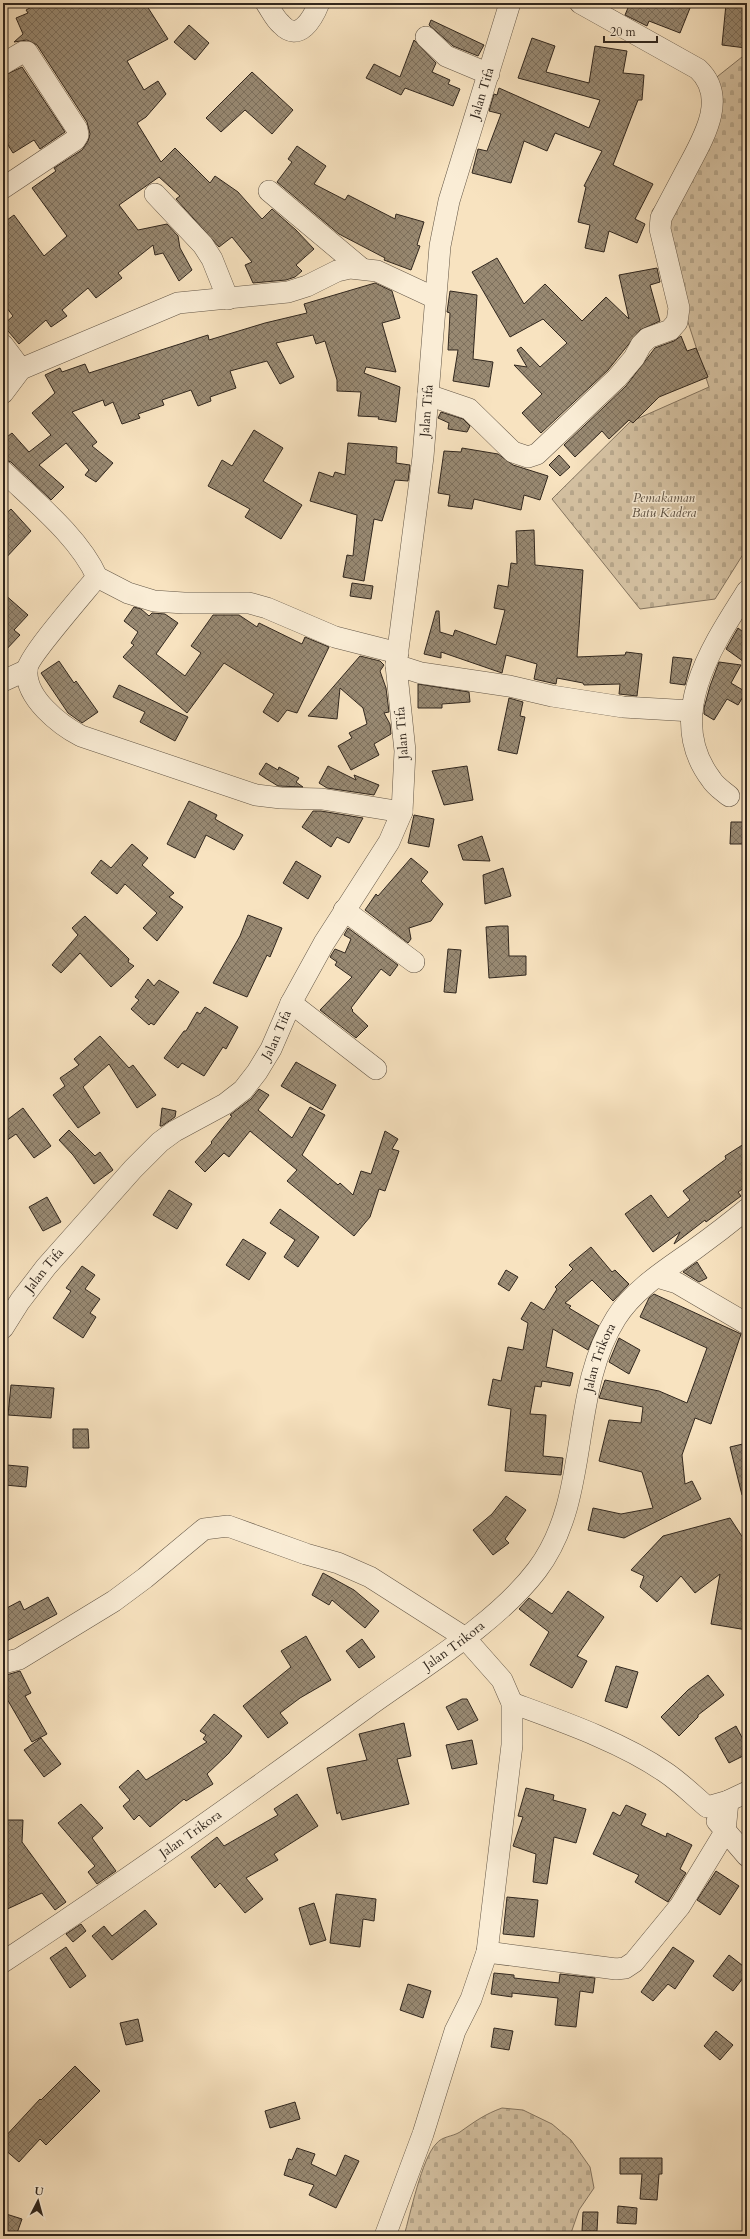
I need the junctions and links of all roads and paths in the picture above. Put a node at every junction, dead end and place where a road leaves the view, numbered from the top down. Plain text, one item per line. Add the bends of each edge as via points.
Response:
1 (266, 3) edge
2 (318, 3) edge
3 (510, 3) edge
4 (580, 3) edge
5 (426, 37) dead end
6 (3, 64) edge
7 (489, 74) junction
8 (3, 188) edge
9 (269, 191) dead end
10 (155, 194) dead end
11 (361, 268) junction
12 (228, 298) junction
13 (435, 298) junction
14 (3, 345) edge
15 (21, 369) junction
16 (3, 393) edge
17 (428, 395) junction
18 (3, 471) edge
19 (97, 577) junction
20 (747, 591) edge
21 (397, 659) junction
22 (26, 670) junction
23 (3, 681) edge
24 (692, 711) junction
25 (729, 796) dead end
26 (402, 812) junction
27 (344, 910) junction
28 (414, 962) dead end
29 (291, 1003) junction
30 (376, 1069) dead end
31 (747, 1209) edge
32 (657, 1277) junction
33 (747, 1324) edge
34 (3, 1328) edge
35 (464, 1637) junction
36 (3, 1662) edge
37 (512, 1703) junction
38 (747, 1792) edge
39 (728, 1801) junction
40 (707, 1807) junction
41 (725, 1832) junction
42 (747, 1856) edge
43 (487, 1952) junction
44 (3, 1962) edge
45 (386, 2236) edge

1 - 2 street via 281,25 296,30 309,24
3 - 7 street, Jalan Tifa
4 - 17 street via 698,69 706,76 713,97 707,130 661,218 660,229 679,308 677,322 670,330 648,338 613,382 547,446 533,456 522,456 513,452 469,409
5 - 7 street via 446,56
6 - 8 street via 27,52 78,132 75,140
7 - 13 street, Jalan Tifa via 449,202 440,246
9 - 11 street
10 - 12 street via 204,245
11 - 12 street via 337,272 288,292
11 - 13 street via 377,271
12 - 15 street via 178,302
13 - 17 street, Jalan Tifa
14 - 15 street
15 - 16 street
17 - 21 street, Jalan Tifa via 423,457
18 - 19 street via 68,536 91,565
19 - 21 street via 128,593 154,601 249,603 268,608
19 - 22 street via 47,638
20 - 24 street via 704,666
21 - 24 street via 421,673 452,676 623,707
21 - 26 street, Jalan Tifa via 405,751
22 - 23 street
22 - 26 street via 31,689 44,709 65,728 82,736 256,795 322,799
24 - 25 street via 691,733 696,756 711,780
26 - 27 street, Jalan Tifa via 389,842
27 - 28 street
27 - 29 street, Jalan Tifa
29 - 30 street
29 - 34 street, Jalan Tifa via 271,1048 243,1090 225,1104 170,1135 133,1169 46,1267
31 - 32 street, Jalan Trikora
32 - 33 street via 676,1283
32 - 35 street, Jalan Trikora via 632,1299 616,1318 597,1361 585,1407 567,1507 555,1538 539,1567 521,1589
35 - 36 street via 370,1577 338,1563 242,1530 215,1526 199,1532 156,1570 114,1601 19,1659
35 - 37 street via 502,1680
35 - 44 street, Jalan Trikora via 222,1812
37 - 40 street via 557,1719 618,1746 664,1772
37 - 43 street via 512,1745
38 - 39 street
39 - 40 street
39 - 41 street
40 - 41 street
41 - 42 street
41 - 43 street via 680,1906 634,1962 625,1968 616,1969
43 - 45 street via 471,1999 455,2031 423,2134

